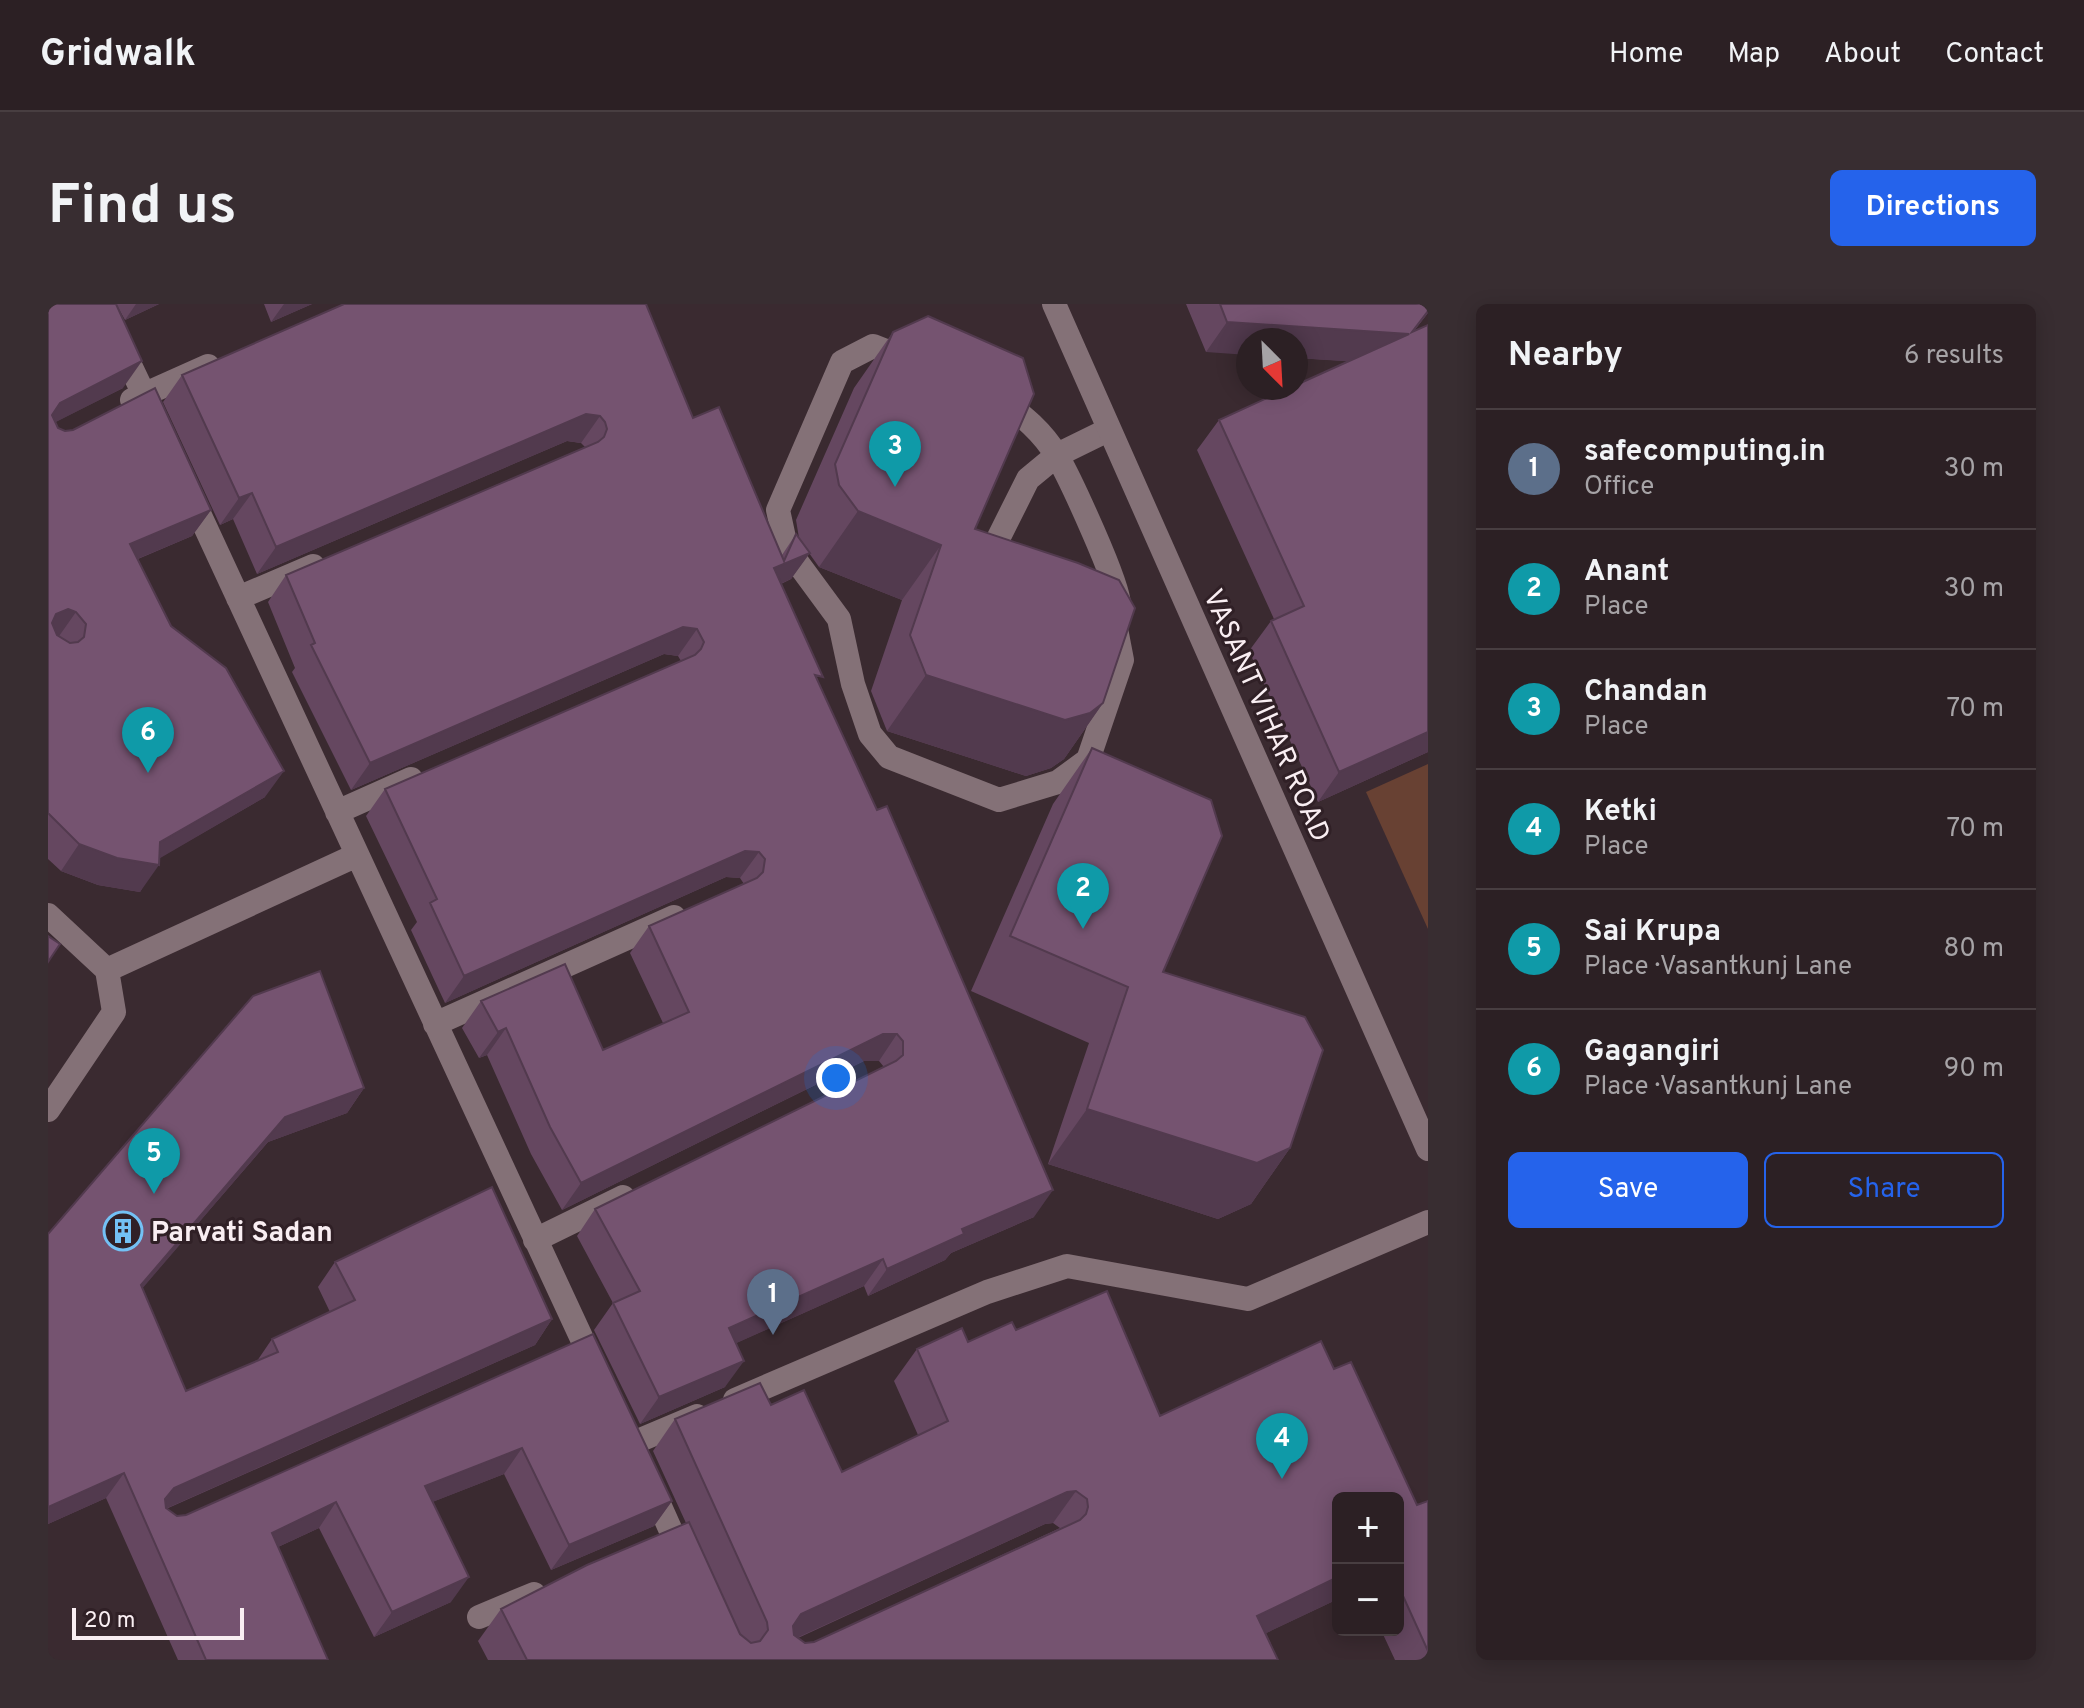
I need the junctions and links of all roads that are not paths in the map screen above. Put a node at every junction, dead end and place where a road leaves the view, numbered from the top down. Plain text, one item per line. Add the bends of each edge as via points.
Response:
1 (101, 304) edge
2 (1054, 304) edge
3 (226, 358) edge
4 (928, 368) edge
5 (984, 391) edge
6 (144, 394) junction
7 (116, 408) edge
8 (1108, 430) junction
9 (169, 449) edge
10 (1057, 455) junction
11 (181, 476) edge
12 (340, 555) edge
13 (1006, 589) edge
14 (238, 598) junction
15 (1089, 623) edge
16 (1117, 634) junction
17 (437, 768) edge
18 (337, 812) junction
19 (357, 855) junction
20 (691, 909) edge
21 (48, 915) edge
22 (107, 970) junction
23 (435, 1024) junction
24 (48, 1110) edge
25 (1428, 1149) edge
26 (644, 1186) edge
27 (1428, 1222) edge
28 (535, 1240) junction
29 (607, 1392) edge
30 (620, 1418) edge
31 (633, 1443) junction
32 (672, 1535) junction
33 (645, 1546) edge
34 (692, 1576) edge
35 (562, 1582) edge
36 (479, 1617) dead end

1 - 6 street
2 - 8 street, VASANT VIHAR ROAD
3 - 6 street
4 - 16 street via 873,346 842,362 778,510 786,547 839,619 870,734 889,757 999,800 1058,782 1088,760 1122,660
5 - 10 street via 1028,419
6 - 7 street
6 - 9 street
8 - 10 street
8 - 25 street, VASANT VIHAR ROAD
10 - 13 street via 1028,479 989,557 992,583
10 - 16 street via 1120,597
11 - 14 street
12 - 14 street
14 - 18 street
15 - 16 street
17 - 18 street
18 - 19 street
19 - 22 street
19 - 23 street
20 - 23 street
21 - 22 street
22 - 24 street via 114,1012
23 - 28 street
26 - 28 street
27 - 31 street via 1248,1299 1067,1266 987,1292
28 - 29 street via 575,1344
30 - 31 street
31 - 32 street
32 - 33 street
32 - 34 street
35 - 36 street

